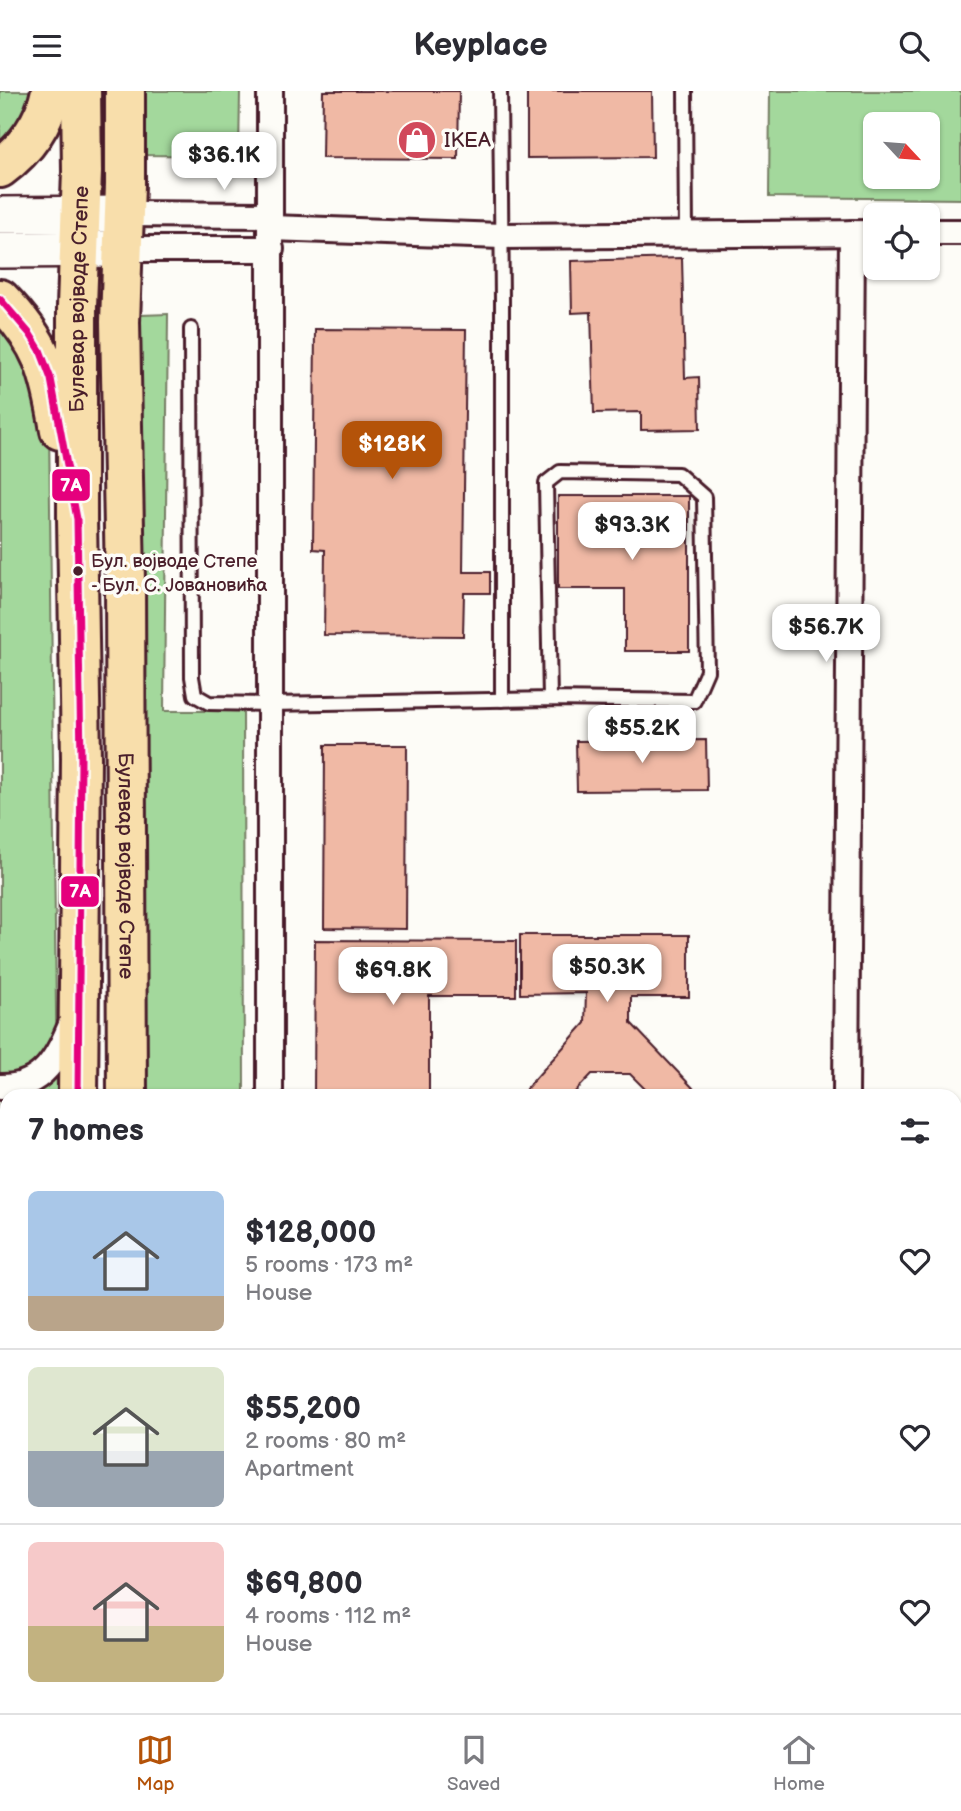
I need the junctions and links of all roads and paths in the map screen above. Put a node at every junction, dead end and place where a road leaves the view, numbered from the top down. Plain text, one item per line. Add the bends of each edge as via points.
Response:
1 (51, 91) edge
2 (81, 91) edge
3 (125, 91) edge
4 (271, 91) edge
5 (500, 91) edge
6 (685, 91) edge
7 (0, 168) edge
8 (0, 215) edge
9 (123, 231) junction
10 (270, 231) junction
11 (80, 232) junction
12 (940, 232) edge
13 (961, 232) edge
14 (863, 233) edge
15 (686, 234) junction
16 (502, 236) junction
17 (0, 250) edge
18 (863, 280) edge
19 (0, 299) edge
20 (191, 329) dead end
21 (77, 519) junction
22 (550, 699) junction
23 (502, 700) junction
24 (270, 704) junction
25 (79, 1006) junction
26 (20, 1089) edge
27 (78, 1089) edge
28 (127, 1089) edge
29 (270, 1089) edge
30 (846, 1089) edge

1 - 7 main road via 39,127
2 - 11 main road, Булевар војводе Степе
3 - 9 main road, Булевар војводе Степе
4 - 10 street
5 - 16 lane
6 - 15 lane
8 - 11 street
9 - 10 street
9 - 10 street
9 - 11 street
9 - 28 main road, Булевар војводе Степе
10 - 16 street
10 - 24 street
11 - 17 street
11 - 21 main road, Булевар војводе Степе
12 - 13 street
14 - 15 street
15 - 16 street
16 - 23 lane
18 - 30 street
19 - 21 main road via 35,342 51,379
20 - 24 lane via 195,695 209,703
21 - 25 main road, Булевар војводе Степе
22 - 22 lane via 545,483 560,473 678,474 704,497 708,671 694,701
22 - 23 lane
23 - 24 lane
24 - 29 street
25 - 26 street via 51,1065
25 - 27 main road, Булевар војводе Степе

